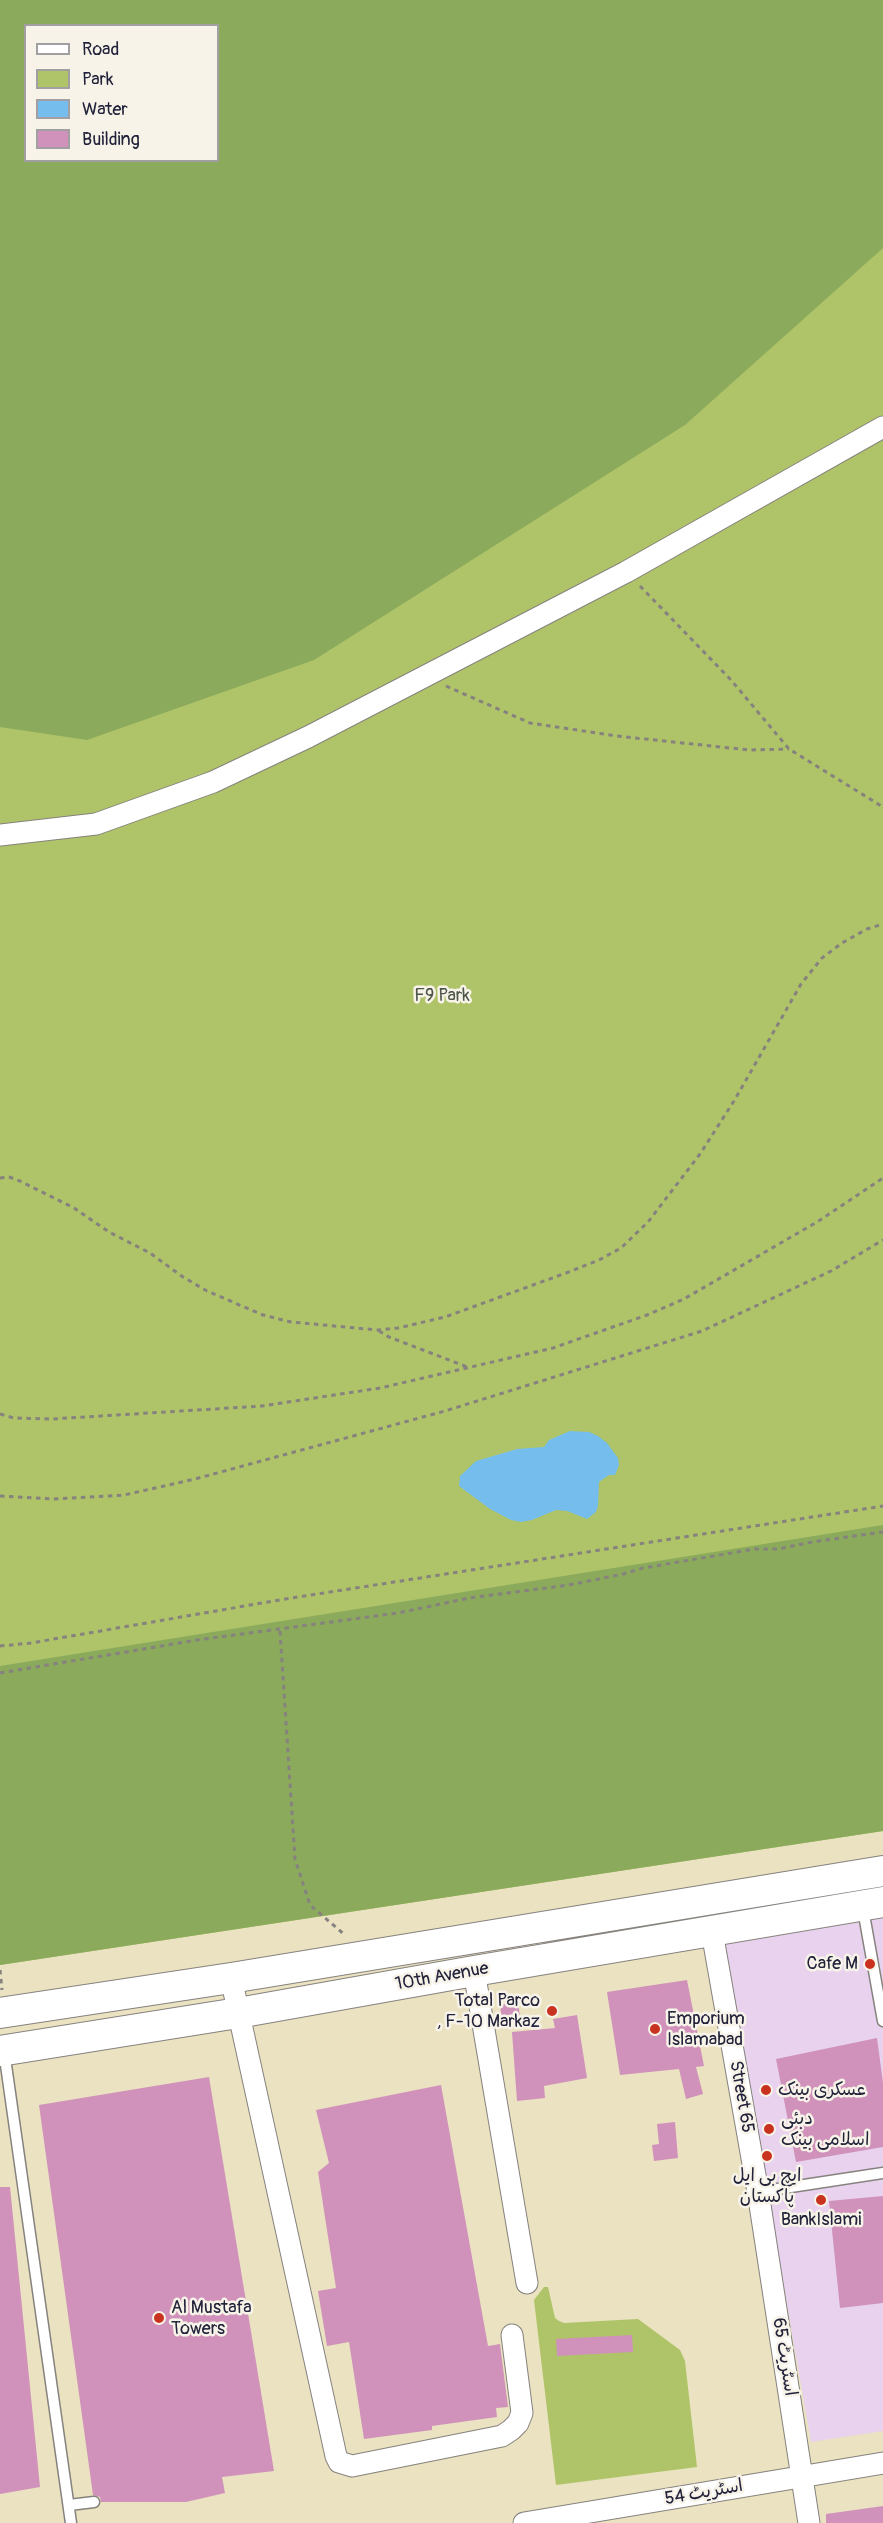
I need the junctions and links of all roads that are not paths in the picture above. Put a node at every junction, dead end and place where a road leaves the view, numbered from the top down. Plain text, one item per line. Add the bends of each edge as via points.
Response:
1 (883, 427) edge
2 (0, 835) edge
3 (883, 1871) edge
4 (873, 1904) edge
5 (712, 1932) junction
6 (474, 1971) junction
7 (231, 1978) junction
8 (0, 2013) edge
9 (238, 2013) junction
10 (883, 2021) edge
11 (2, 2051) edge
12 (883, 2173) edge
13 (758, 2192) junction
14 (527, 2283) dead end
15 (512, 2336) dead end
16 (883, 2463) edge
17 (802, 2476) junction
18 (94, 2502) dead end
19 (69, 2505) junction
20 (596, 2517) edge
21 (72, 2523) edge
22 (524, 2523) edge
23 (809, 2523) edge

1 - 2 street via 626,572 213,782 96,824
3 - 7 main road, 10th Avenue
4 - 5 main road, 10th Avenue
4 - 10 lane
5 - 6 main road, 10th Avenue
5 - 13 street, Street 65
6 - 9 main road, 10th Avenue
6 - 14 street
7 - 8 main road, 10th Avenue
7 - 9 street
9 - 11 main road, 10th Avenue
9 - 15 street via 339,2462 352,2466 501,2436 511,2430 522,2413
11 - 19 lane
12 - 13 lane
13 - 17 street, اسٹریٹ 65
16 - 17 street, اسٹریٹ 54
17 - 20 street, اسٹریٹ 54
17 - 23 street, اسٹریٹ 65
18 - 19 lane
19 - 21 lane
20 - 22 street, اسٹریٹ 54

